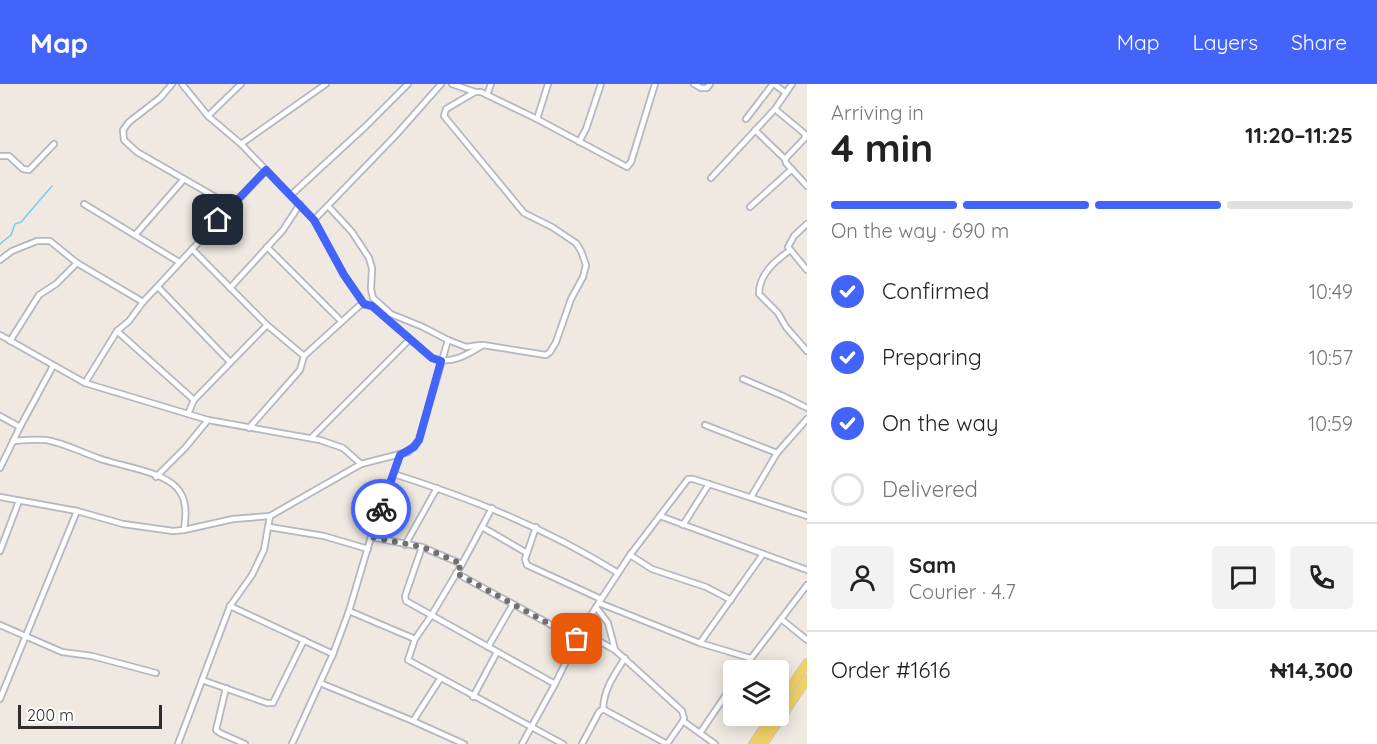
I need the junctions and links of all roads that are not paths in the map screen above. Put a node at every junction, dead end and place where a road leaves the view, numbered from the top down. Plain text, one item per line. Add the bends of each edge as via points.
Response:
1 (172, 84) edge
2 (182, 84) edge
3 (241, 84) edge
4 (326, 84) edge
5 (408, 84) edge
6 (441, 84) edge
7 (452, 84) edge
8 (491, 84) edge
9 (548, 84) edge
10 (601, 84) edge
11 (655, 84) edge
12 (694, 84) edge
13 (710, 84) edge
14 (773, 84) edge
15 (792, 84) edge
16 (475, 92) junction
17 (786, 93) junction
18 (487, 95) junction
19 (775, 109) junction
20 (208, 116) junction
21 (537, 119) junction
22 (746, 120) dead end
23 (755, 130) junction
24 (579, 142) junction
25 (54, 144) dead end
26 (241, 144) junction
27 (0, 156) edge
28 (785, 159) junction
29 (792, 169) junction
30 (266, 170) junction
31 (807, 176) edge
32 (711, 178) dead end
33 (184, 179) junction
34 (802, 181) junction
35 (807, 186) edge
36 (291, 195) junction
37 (84, 204) dead end
38 (300, 204) junction
39 (231, 206) junction
40 (328, 206) junction
41 (750, 207) dead end
42 (314, 220) junction
43 (807, 224) edge
44 (135, 235) junction
45 (267, 247) junction
46 (192, 249) junction
47 (789, 251) junction
48 (0, 260) edge
49 (180, 262) junction
50 (77, 263) junction
51 (807, 270) edge
52 (158, 287) junction
53 (230, 288) junction
54 (142, 302) junction
55 (364, 304) junction
56 (341, 321) junction
57 (267, 325) junction
58 (117, 331) junction
59 (0, 335) edge
60 (410, 339) junction
61 (448, 340) junction
62 (10, 341) junction
63 (483, 345) junction
64 (807, 351) edge
65 (304, 356) junction
66 (441, 361) junction
67 (230, 362) junction
68 (53, 366) junction
69 (743, 379) dead end
70 (85, 383) junction
71 (194, 400) junction
72 (807, 408) edge
73 (188, 414) junction
74 (0, 416) edge
75 (807, 419) edge
76 (208, 420) junction
77 (705, 425) dead end
78 (20, 427) junction
79 (249, 428) junction
80 (311, 438) junction
81 (13, 441) junction
82 (777, 453) junction
83 (400, 455) junction
84 (361, 464) junction
85 (0, 468) edge
86 (394, 474) junction
87 (156, 477) junction
88 (709, 484) junction
89 (437, 488) junction
90 (0, 497) edge
91 (751, 497) junction
92 (19, 501) junction
93 (492, 508) junction
94 (76, 511) junction
95 (270, 516) junction
96 (660, 516) junction
97 (807, 516) edge
98 (683, 525) junction
99 (269, 527) junction
100 (482, 527) junction
101 (536, 527) junction
102 (184, 531) junction
103 (371, 537) junction
104 (405, 545) junction
105 (422, 547) junction
106 (368, 549) junction
107 (0, 551) edge
108 (527, 553) junction
109 (763, 554) junction
110 (630, 555) junction
111 (462, 564) junction
112 (807, 570) edge
113 (456, 573) junction
114 (618, 573) junction
115 (807, 585) edge
116 (731, 600) junction
117 (599, 603) junction
118 (513, 604) junction
119 (230, 606) junction
120 (349, 610) junction
121 (431, 616) junction
122 (781, 619) junction
123 (0, 626) edge
124 (581, 631) junction
125 (25, 636) junction
126 (415, 639) junction
127 (577, 639) junction
128 (304, 640) junction
129 (807, 640) edge
130 (700, 643) junction
131 (488, 647) junction
132 (615, 650) junction
133 (497, 652) junction
134 (333, 654) junction
135 (625, 658) junction
136 (750, 658) joint
137 (807, 663) edge
138 (156, 673) dead end
139 (440, 679) junction
140 (807, 679) edge
141 (202, 680) junction
142 (320, 683) junction
143 (555, 684) junction
144 (226, 688) junction
145 (789, 689) edge
146 (473, 697) junction
147 (0, 699) edge
148 (723, 699) edge
149 (603, 709) junction
150 (412, 721) junction
151 (683, 721) junction
152 (765, 726) edge
153 (531, 727) junction
154 (700, 733) junction
155 (178, 744) edge
156 (245, 744) edge
157 (292, 744) edge
158 (464, 744) edge
159 (522, 744) edge
160 (563, 744) edge
161 (582, 744) edge
162 (667, 744) edge
163 (715, 744) edge
164 (753, 744) edge
165 (763, 744) edge

1 - 33 street via 129,122 123,130 124,140
2 - 20 street
3 - 20 street
4 - 26 street
5 - 36 street
6 - 40 street
7 - 16 street
8 - 18 street
9 - 21 street
10 - 24 street
11 - 24 street via 627,167
12 - 13 street via 701,88
14 - 17 street
14 - 22 street
15 - 17 street
16 - 18 street
16 - 63 street via 446,109 444,116 524,213 576,243 586,265 550,352 546,355
17 - 19 street
18 - 21 street
19 - 23 street
19 - 28 street via 805,134
20 - 26 street
21 - 24 street
23 - 28 street
23 - 32 street
25 - 27 street via 29,170 23,170 9,156
26 - 30 street
28 - 29 street
29 - 34 street
29 - 41 street
30 - 36 street
30 - 39 street
31 - 34 street
33 - 39 street
33 - 44 street
34 - 35 street
36 - 38 street
37 - 44 street
38 - 42 street
38 - 45 street
39 - 46 street
40 - 42 street
40 - 61 street via 369,258 373,298 391,314
42 - 55 street
43 - 47 street via 794,236
44 - 49 street
45 - 53 street
45 - 56 street
46 - 49 street
46 - 53 street
47 - 51 street
47 - 64 street via 765,273 759,294
48 - 50 street via 12,251 43,240 50,241
49 - 52 street
50 - 54 street
50 - 62 street via 39,295
52 - 54 street
52 - 67 street
53 - 57 street
54 - 58 street
55 - 56 street
55 - 60 street via 372,306
56 - 65 street
57 - 65 street
57 - 67 street
58 - 70 street
58 - 71 street
59 - 62 street
60 - 66 street
60 - 80 street
61 - 63 street via 466,347
61 - 66 street
62 - 68 street
63 - 66 street via 465,357
65 - 79 street via 300,370
66 - 83 street via 419,440
67 - 71 street
68 - 70 street
68 - 78 street
69 - 72 street
70 - 73 street
71 - 73 street
73 - 76 street
74 - 78 street
75 - 82 street
76 - 79 street
76 - 87 street
77 - 82 street
78 - 81 street
79 - 80 street
80 - 84 street via 343,448
81 - 85 street
81 - 87 street via 55,442
82 - 91 street
83 - 84 street
83 - 86 street
84 - 95 street
86 - 89 street
86 - 103 street
87 - 102 street via 175,485 184,500
88 - 91 street
88 - 96 street via 688,479
88 - 98 street
89 - 93 street
89 - 104 street
90 - 92 street
91 - 97 street
92 - 94 street
92 - 107 street
93 - 100 street
93 - 101 street
94 - 102 street via 123,524
94 - 125 street
95 - 99 street
95 - 102 street via 233,519
96 - 98 street
96 - 110 street
98 - 109 street
99 - 106 street via 315,534
99 - 119 street via 257,566
100 - 108 street
100 - 111 street
101 - 108 street
101 - 114 street
103 - 104 street
103 - 106 street
104 - 105 street
105 - 111 street
105 - 121 street via 405,598
106 - 120 street
108 - 117 street via 527,565
109 - 112 street
109 - 116 street
110 - 114 street
110 - 116 street via 652,569
111 - 113 street
113 - 118 street
113 - 121 street
114 - 117 street
115 - 122 street
116 - 130 street
117 - 124 street
117 - 130 street
117 - 132 street
118 - 127 street
118 - 131 street
119 - 128 street
119 - 141 street
120 - 126 street
120 - 134 street
121 - 126 street
121 - 131 street
122 - 129 street
122 - 136 street
123 - 125 street
124 - 127 street
124 - 132 street
125 - 138 street via 62,652
125 - 147 street
126 - 139 street via 408,662
127 - 143 street
128 - 134 street
128 - 144 street via 273,703
130 - 136 street
131 - 133 street
132 - 135 street
133 - 143 street
133 - 146 street
134 - 142 street
135 - 149 street via 609,682
135 - 151 street via 682,711
137 - 145 main road
139 - 146 street
139 - 150 street
140 - 165 main road
141 - 144 street
141 - 155 street
142 - 150 street
142 - 157 street
143 - 153 street
144 - 156 street via 216,730
146 - 153 street
148 - 154 street
149 - 161 street
149 - 162 street
150 - 158 street
151 - 154 street
151 - 162 street
152 - 164 main road
153 - 159 street
153 - 160 street
154 - 163 street

